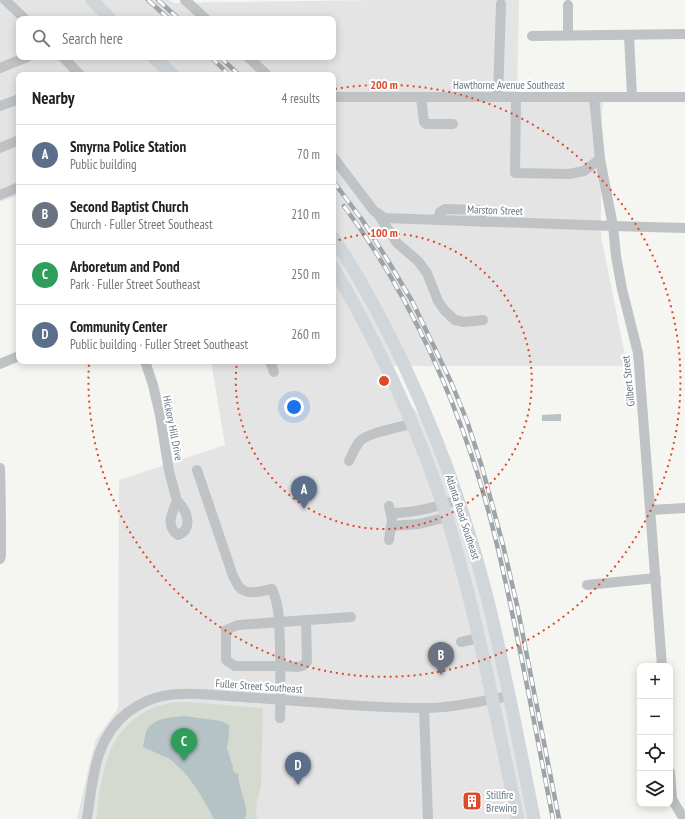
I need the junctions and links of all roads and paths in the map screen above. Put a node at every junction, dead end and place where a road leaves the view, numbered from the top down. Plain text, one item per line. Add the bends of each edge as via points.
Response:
1 (5, 0) edge
2 (92, 0) edge
3 (185, 0) edge
4 (501, 4) dead end
5 (568, 5) dead end
6 (21, 16) edge
7 (107, 16) edge
8 (203, 16) edge
9 (685, 34) edge
10 (568, 35) junction
11 (628, 35) junction
12 (532, 36) dead end
13 (20, 60) edge
14 (64, 60) edge
15 (156, 60) edge
16 (251, 60) edge
17 (0, 68) edge
18 (73, 72) edge
19 (170, 72) edge
20 (264, 72) edge
21 (336, 97) edge
22 (498, 97) junction
23 (516, 97) junction
24 (594, 97) junction
25 (632, 97) junction
26 (685, 97) edge
27 (421, 98) junction
28 (16, 100) edge
29 (0, 106) edge
30 (453, 124) dead end
31 (16, 141) edge
32 (0, 148) edge
33 (600, 160) junction
34 (336, 161) edge
35 (16, 188) edge
36 (0, 195) edge
37 (378, 214) junction
38 (612, 226) junction
39 (685, 228) edge
40 (336, 242) edge
41 (336, 272) edge
42 (375, 307) junction
43 (360, 314) junction
44 (484, 320) dead end
45 (16, 357) edge
46 (0, 364) edge
47 (146, 364) edge
48 (271, 364) edge
49 (274, 372) dead end
50 (412, 424) junction
51 (349, 461) dead end
52 (0, 468) edge
53 (198, 470) dead end
54 (458, 500) junction
55 (177, 501) dead end
56 (685, 508) edge
57 (651, 510) junction
58 (444, 511) junction
59 (392, 526) junction
60 (389, 540) dead end
61 (0, 559) edge
62 (656, 578) junction
63 (586, 585) dead end
64 (351, 617) dead end
65 (306, 620) junction
66 (279, 623) junction
67 (479, 638) junction
68 (462, 642) dead end
69 (662, 663) edge
70 (280, 666) junction
71 (509, 696) junction
72 (492, 699) junction
73 (281, 700) junction
74 (424, 708) junction
75 (280, 718) dead end
76 (673, 801) edge
77 (87, 819) edge
78 (428, 819) edge
79 (518, 819) edge
80 (534, 819) edge
81 (684, 819) edge

1 - 6 street
2 - 7 main road
3 - 8 street
4 - 22 street
5 - 10 street
9 - 11 street
10 - 11 street
10 - 12 street
11 - 25 street
13 - 17 street
14 - 18 street
15 - 19 main road
16 - 20 street
21 - 27 street, Hawthorne Avenue Southeast
22 - 23 street, Hawthorne Avenue Southeast
22 - 27 street, Hawthorne Avenue Southeast
23 - 24 street, Hawthorne Avenue Southeast
23 - 33 street via 515,173 569,174 584,171
24 - 25 street, Hawthorne Avenue Southeast
24 - 33 street, Gilbert Street
25 - 26 street, Hawthorne Avenue Southeast
27 - 30 street via 426,124
28 - 29 street
31 - 32 street
33 - 38 street, Gilbert Street
34 - 37 street
35 - 36 street
37 - 38 street, Marston Street via 385,218
37 - 44 street via 397,243 418,261 427,273 438,301 445,311 455,320
38 - 39 street, Marston Street
38 - 57 street, Gilbert Street via 622,289 640,364
40 - 42 main road, Atlanta Road Southeast
41 - 43 main road, Atlanta Road Southeast
42 - 43 street
42 - 54 main road, Atlanta Road Southeast via 428,420
43 - 50 main road, Atlanta Road Southeast
45 - 46 street
47 - 55 street, Hickory Hill Drive via 160,415 169,471
48 - 49 street
50 - 51 street via 364,438
50 - 58 main road, Atlanta Road Southeast
52 - 61 street
53 - 66 street via 238,587 251,592 272,589 278,607
54 - 58 street
54 - 71 main road, Atlanta Road Southeast via 486,592
56 - 57 street
57 - 62 street, Gilbert Street
58 - 59 street via 419,524
58 - 59 street via 390,510
58 - 67 main road, Atlanta Road Southeast
59 - 60 street
62 - 63 street
62 - 69 street, Gilbert Street
64 - 65 street
65 - 66 street
65 - 70 street via 307,662 298,668
66 - 70 street
66 - 70 street via 238,626 226,630 226,660 235,666
67 - 68 street
67 - 72 main road, Atlanta Road Southeast
70 - 73 street
71 - 72 street, Fuller Street Southeast
71 - 80 main road, Atlanta Road Southeast
72 - 74 street, Fuller Street Southeast via 456,706
72 - 79 main road, Atlanta Road Southeast
73 - 74 street, Fuller Street Southeast
73 - 75 street
73 - 77 street, Fuller Street Southeast via 176,694 144,702 113,726 102,745 96,761
74 - 78 street
76 - 81 street

